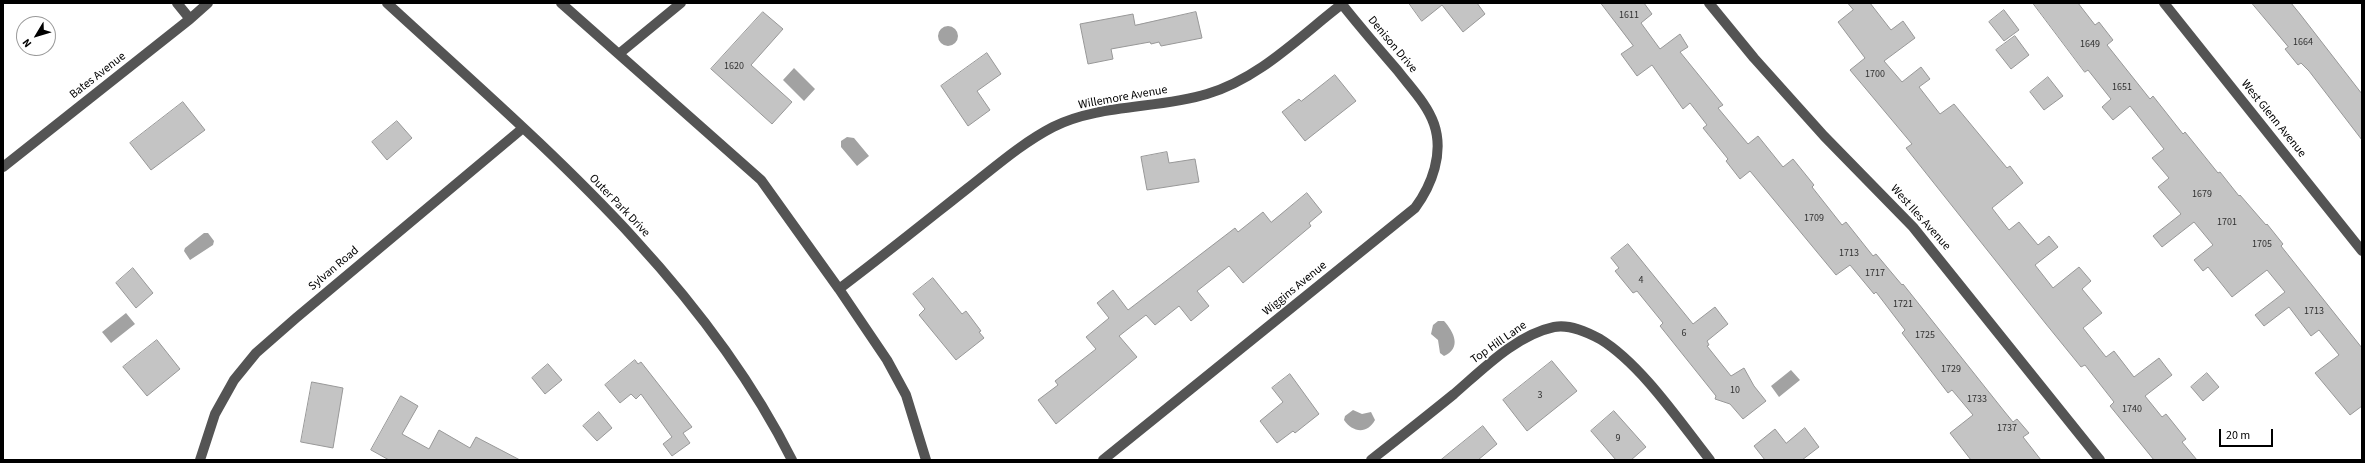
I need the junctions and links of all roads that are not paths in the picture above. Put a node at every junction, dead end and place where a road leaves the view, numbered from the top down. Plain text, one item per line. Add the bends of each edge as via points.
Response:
1 (177, 3) edge
2 (208, 3) edge
3 (387, 3) edge
4 (561, 3) edge
5 (681, 3) edge
6 (1710, 3) edge
7 (2164, 3) edge
8 (1341, 4) edge
9 (190, 19) junction
10 (620, 53) junction
11 (1424, 103) joint
12 (523, 128) junction
13 (3, 167) edge
14 (2362, 251) edge
15 (839, 289) junction
16 (200, 460) edge
17 (792, 460) edge
18 (926, 460) edge
19 (1103, 460) edge
20 (1371, 460) edge
21 (1710, 460) edge
22 (2100, 460) edge

1 - 9 street
2 - 9 street, Bates Avenue
3 - 12 street, Outer Park Drive
4 - 10 street
5 - 10 street
6 - 22 street, West Iles Avenue via 1754,58 1824,136 1913,227
7 - 14 street, West Glenn Avenue
8 - 11 street, Denison Drive
8 - 15 street, Willemore Avenue via 1274,59 1231,85 1172,102 1088,115 1054,126 1009,156
9 - 13 street, Bates Avenue
10 - 15 street via 761,180
11 - 19 street, Wiggins Avenue via 1435,124 1436,169 1425,194 1415,208
12 - 16 street, Sylvan Road via 256,353 234,380 215,414
12 - 17 street, Outer Park Drive via 656,263 705,323 752,388
15 - 18 street via 906,395
20 - 21 street, Top Hill Lane via 1501,355 1537,332 1556,327 1571,327 1584,331 1622,356 1653,389

